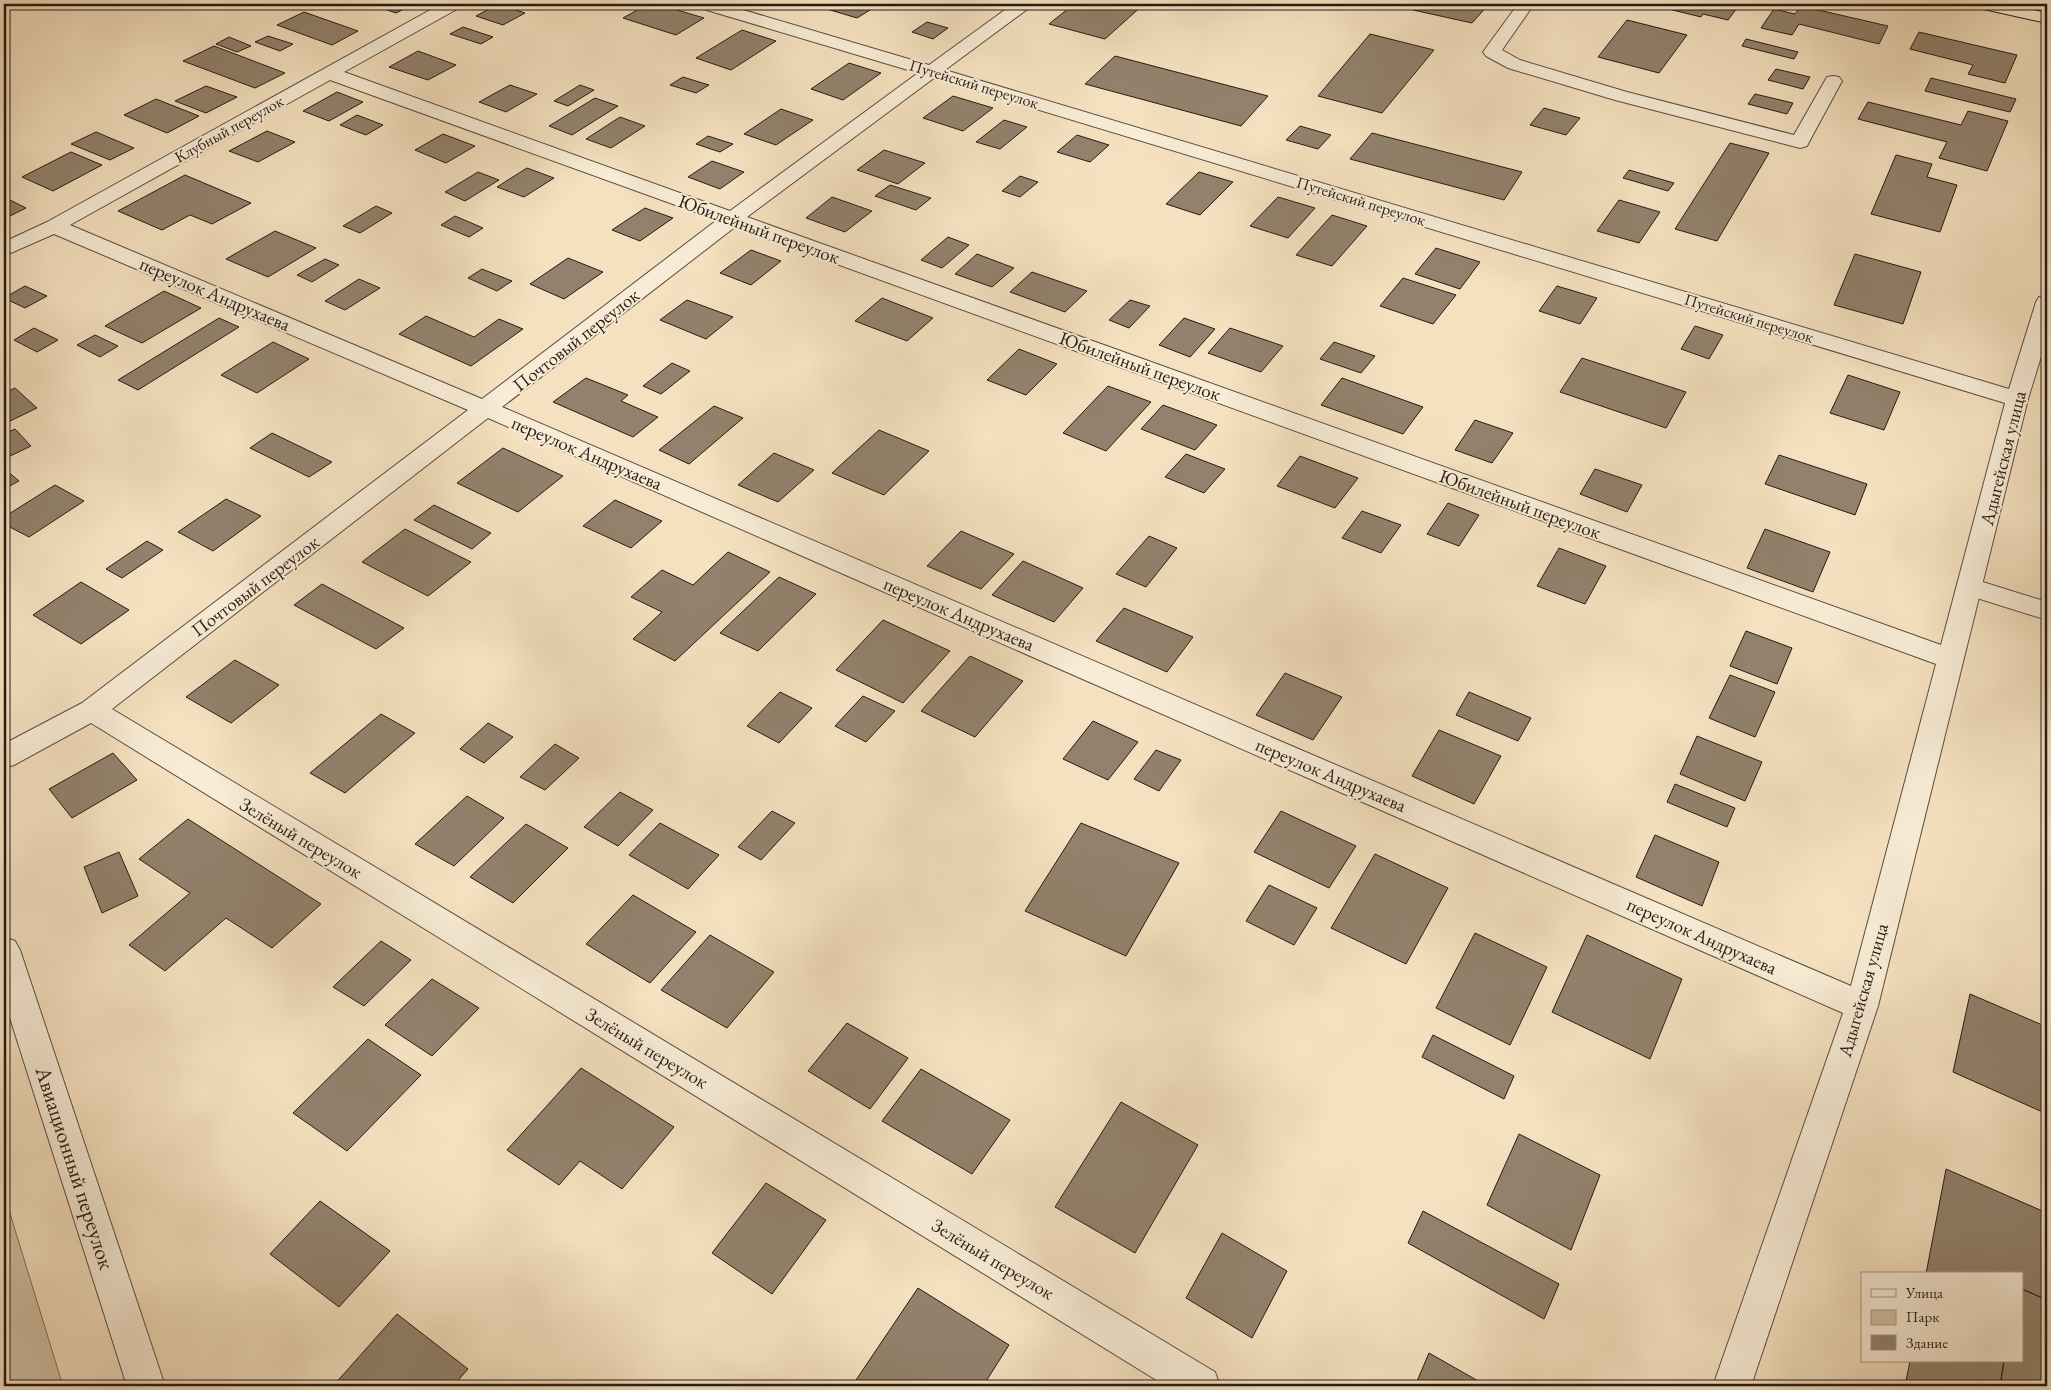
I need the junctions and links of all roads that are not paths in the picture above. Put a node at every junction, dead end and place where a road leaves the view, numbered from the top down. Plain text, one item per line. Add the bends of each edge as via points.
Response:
1 (453, 4) edge
2 (706, 4) edge
3 (1023, 4) edge
4 (1526, 4) edge
5 (1985, 4) edge
6 (2047, 18) edge
7 (932, 71) junction
8 (329, 73) junction
9 (1833, 81) dead end
10 (732, 219) junction
11 (54, 226) junction
12 (4, 250) edge
13 (2047, 302) edge
14 (2017, 399) junction
15 (486, 409) junction
16 (1970, 587) junction
17 (2047, 611) edge
18 (1950, 659) junction
19 (92, 710) junction
20 (4, 757) edge
21 (4, 950) edge
22 (1862, 1006) junction
23 (146, 1386) edge
24 (1201, 1386) edge
25 (1732, 1386) edge

1 - 8 street, Клубный переулок
2 - 7 street, Путейский переулок
3 - 7 street, Почтовый переулок
4 - 9 street via 1492,52 1514,64 1621,96 1800,142
5 - 6 street
7 - 10 street, Почтовый переулок
7 - 14 street, Путейский переулок
8 - 10 street, Юбилейный переулок
8 - 11 street, Клубный переулок
10 - 15 street, Почтовый переулок
10 - 18 street, Юбилейный переулок
11 - 12 street, Клубный переулок
11 - 15 street, переулок Андрухаева
13 - 14 street, Адыгейская улица
14 - 16 street, Адыгейская улица
15 - 19 street, Почтовый переулок
15 - 22 street, переулок Андрухаева
16 - 17 street
16 - 18 street, Адыгейская улица
18 - 22 street, Адыгейская улица
19 - 20 street, Почтовый переулок
19 - 24 street, Зелёный переулок
21 - 23 street, Авиационный переулок
22 - 25 street, Адыгейская улица

